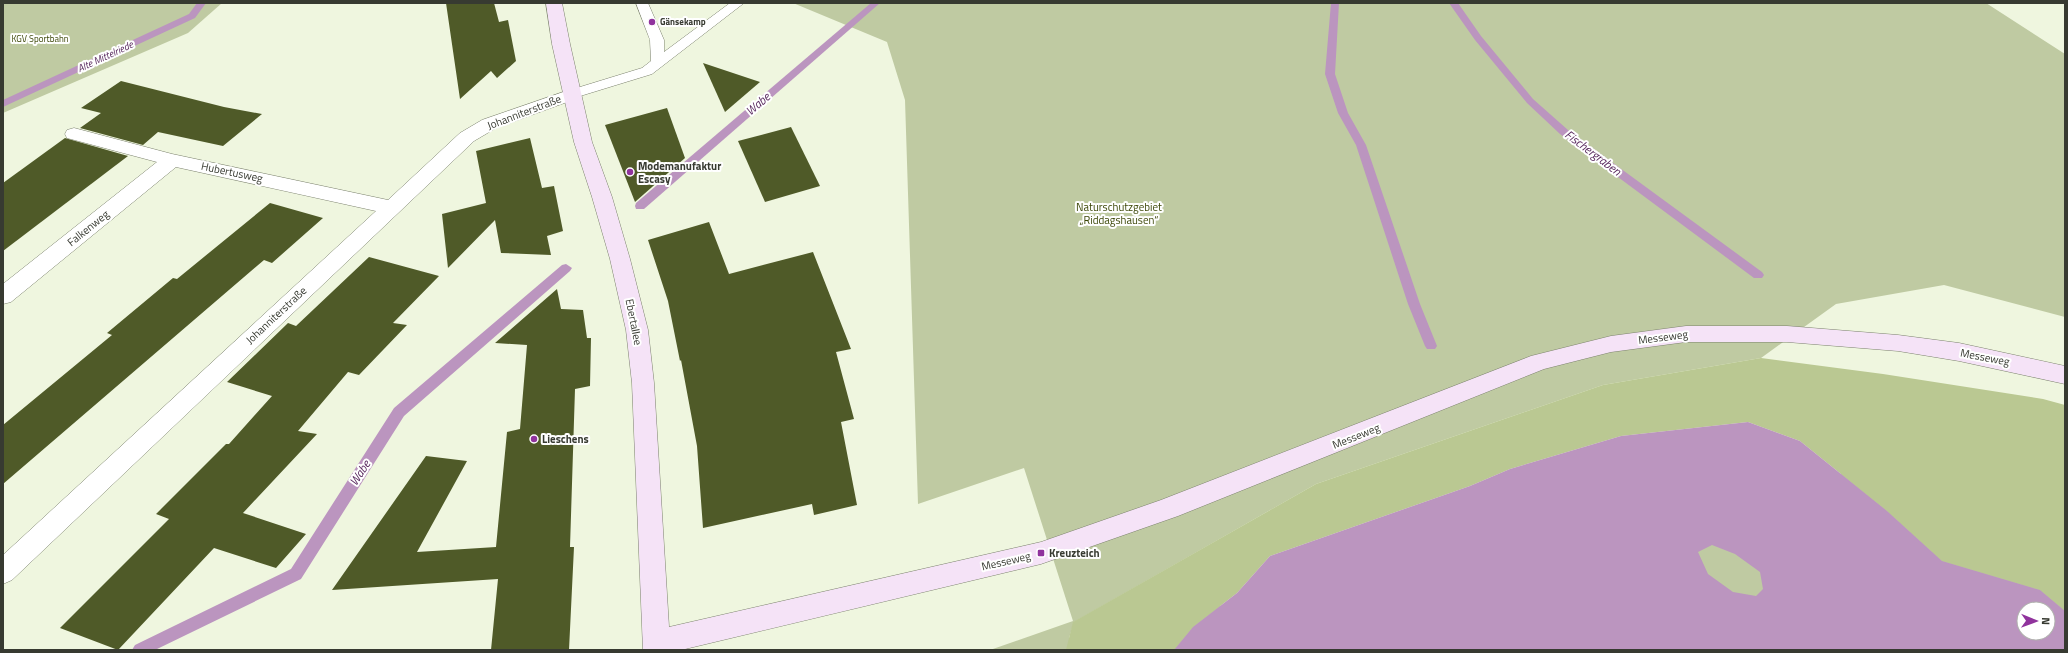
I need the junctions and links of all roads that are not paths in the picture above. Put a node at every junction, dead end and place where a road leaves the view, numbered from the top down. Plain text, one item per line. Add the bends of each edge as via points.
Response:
1 (554, 3) edge
2 (642, 3) edge
3 (738, 3) edge
4 (722, 8) edge
5 (658, 64) junction
6 (572, 94) junction
7 (74, 134) dead end
8 (172, 160) junction
9 (391, 207) junction
10 (3, 296) edge
11 (2065, 375) edge
12 (3, 572) edge
13 (657, 646) edge

1 - 6 main road, Ebertallee
2 - 5 lane via 657,40
3 - 4 lane
4 - 5 lane
5 - 6 lane via 634,75
6 - 9 street, Johanniterstraße via 489,124 467,137
6 - 13 main road, Ebertallee via 583,142 620,259 637,330 643,383
7 - 8 street, Hubertusweg
8 - 9 street, Hubertusweg
8 - 10 street, Falkenweg
9 - 12 street, Johanniterstraße
11 - 13 main road, Messeweg via 1951,351 1898,343 1787,334 1686,334 1611,344 1540,362 1170,508 1041,553

